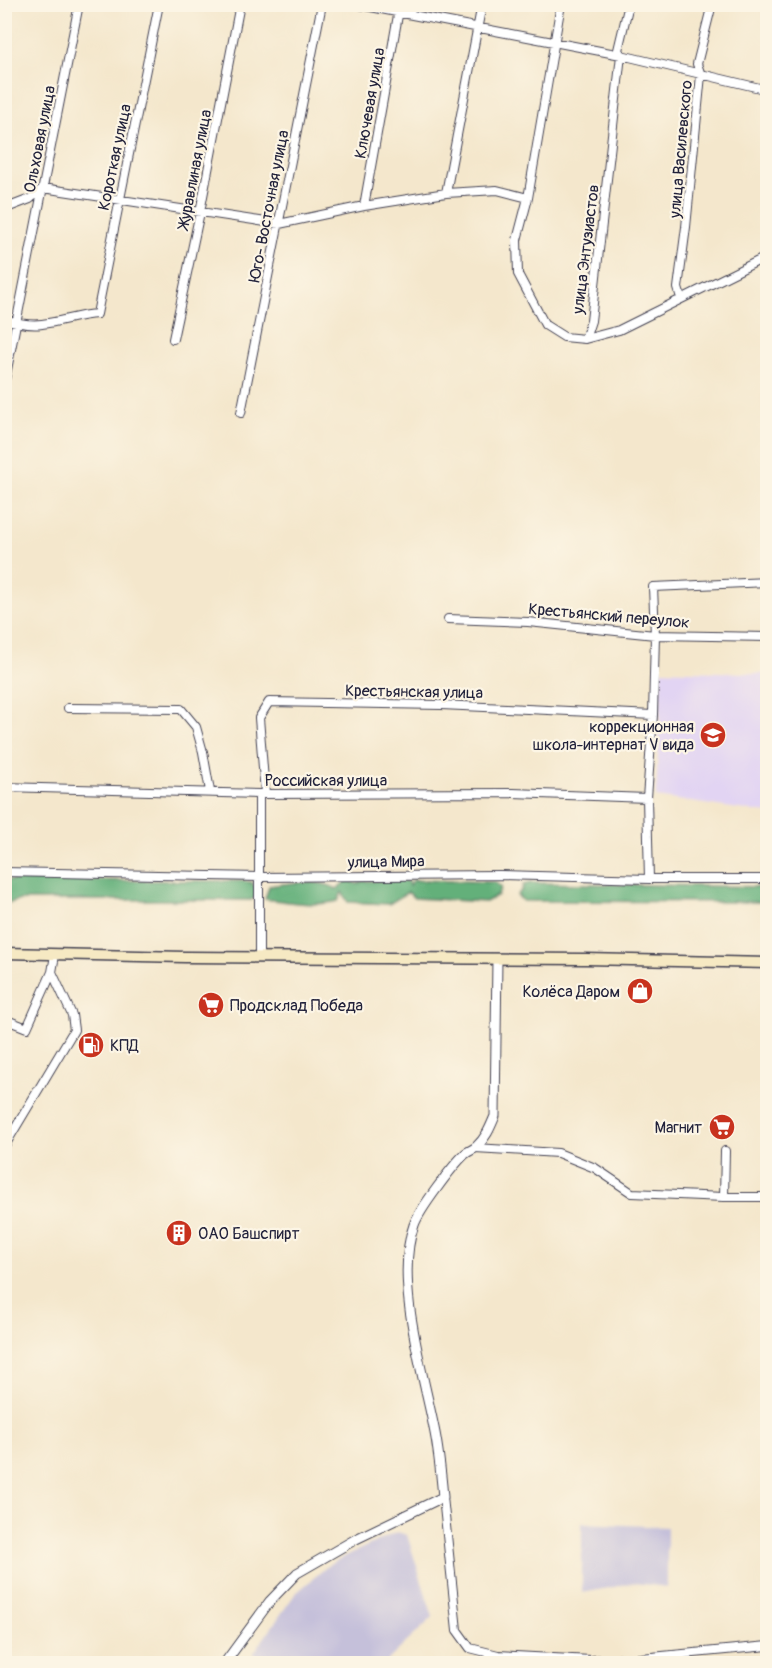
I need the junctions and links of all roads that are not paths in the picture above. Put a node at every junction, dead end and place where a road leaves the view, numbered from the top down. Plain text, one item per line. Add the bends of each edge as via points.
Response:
1 (79, 4) edge
2 (159, 4) edge
3 (240, 4) edge
4 (322, 4) edge
5 (355, 4) edge
6 (482, 4) edge
7 (561, 4) edge
8 (629, 4) edge
9 (712, 4) edge
10 (400, 8) edge
11 (478, 27) junction
12 (554, 43) junction
13 (621, 55) junction
14 (701, 75) junction
15 (768, 90) edge
16 (43, 188) junction
17 (446, 193) junction
18 (528, 198) junction
19 (119, 201) junction
20 (364, 206) junction
21 (4, 209) edge
22 (200, 212) junction
23 (279, 224) junction
24 (768, 256) edge
25 (681, 298) junction
26 (4, 320) edge
27 (17, 323) junction
28 (172, 339) dead end
29 (585, 339) junction
30 (4, 384) edge
31 (241, 412) dead end
32 (768, 582) edge
33 (448, 619) dead end
34 (655, 635) junction
35 (768, 637) edge
36 (68, 708) dead end
37 (653, 715) junction
38 (4, 787) edge
39 (210, 791) junction
40 (262, 793) junction
41 (647, 798) junction
42 (4, 872) edge
43 (260, 877) junction
44 (649, 879) junction
45 (768, 879) edge
46 (5, 953) edge
47 (56, 955) junction
48 (259, 958) junction
49 (497, 959) junction
50 (768, 963) edge
51 (4, 968) edge
52 (52, 972) junction
53 (4, 1019) edge
54 (4, 1147) edge
55 (475, 1148) junction
56 (725, 1151) dead end
57 (724, 1197) junction
58 (768, 1197) edge
59 (443, 1497) junction
60 (768, 1646) edge
61 (224, 1664) edge

1 - 16 street, Ольховая улица
2 - 19 street, Короткая улица
3 - 22 street, Журавлиная улица
4 - 23 street, Юго- Восточная улица
5 - 10 street
6 - 11 street
7 - 12 street, улица Энтузиастов
8 - 13 street, улица Энтузиастов via 618,50
9 - 14 street, улица Василевского via 698,64
10 - 11 street
10 - 20 street, Ключевая улица
11 - 12 street
11 - 17 street
12 - 13 street
12 - 18 street, улица Энтузиастов
13 - 14 street
13 - 29 street, улица Энтузиастов via 591,321
14 - 15 street
14 - 25 street, улица Василевского via 678,288
16 - 19 street
16 - 21 street via 30,199
16 - 27 street, Ольховая улица
17 - 18 street via 497,190
17 - 20 street
18 - 29 street, улица Энтузиастов via 517,240 518,274 545,325 564,337
19 - 22 street
19 - 27 street, Короткая улица via 98,314 40,325
20 - 23 street
22 - 23 street
22 - 28 street, Журавлиная улица
23 - 31 street, Юго- Восточная улица
24 - 25 street
25 - 29 street via 618,330
26 - 27 street
27 - 30 street, Ольховая улица
32 - 34 street via 653,586
33 - 34 street, Крестьянский переулок via 528,622
34 - 35 street, Крестьянский переулок
34 - 37 street
36 - 39 street via 182,709 196,727
37 - 40 street, Крестьянская улица via 269,702 259,718
37 - 41 street
38 - 39 street, Российская улица
39 - 40 street, Российская улица
40 - 41 street, Российская улица via 513,793
40 - 43 street
41 - 44 street
42 - 43 street, улица Мира
43 - 44 street, улица Мира via 500,875
43 - 48 street
44 - 45 street, улица Мира
46 - 47 main road
46 - 51 street
47 - 48 main road
47 - 52 street
48 - 49 main road
49 - 50 main road
49 - 55 street via 495,1116 489,1133
52 - 53 street via 27,1028
52 - 54 street via 72,1015 74,1030
55 - 57 street via 558,1153 595,1168 632,1193
55 - 59 street via 465,1154 424,1207 408,1244 409,1298 440,1460
56 - 57 street
57 - 58 street
59 - 60 street via 457,1630 470,1648 498,1654 591,1660
59 - 61 street via 297,1573 270,1601

